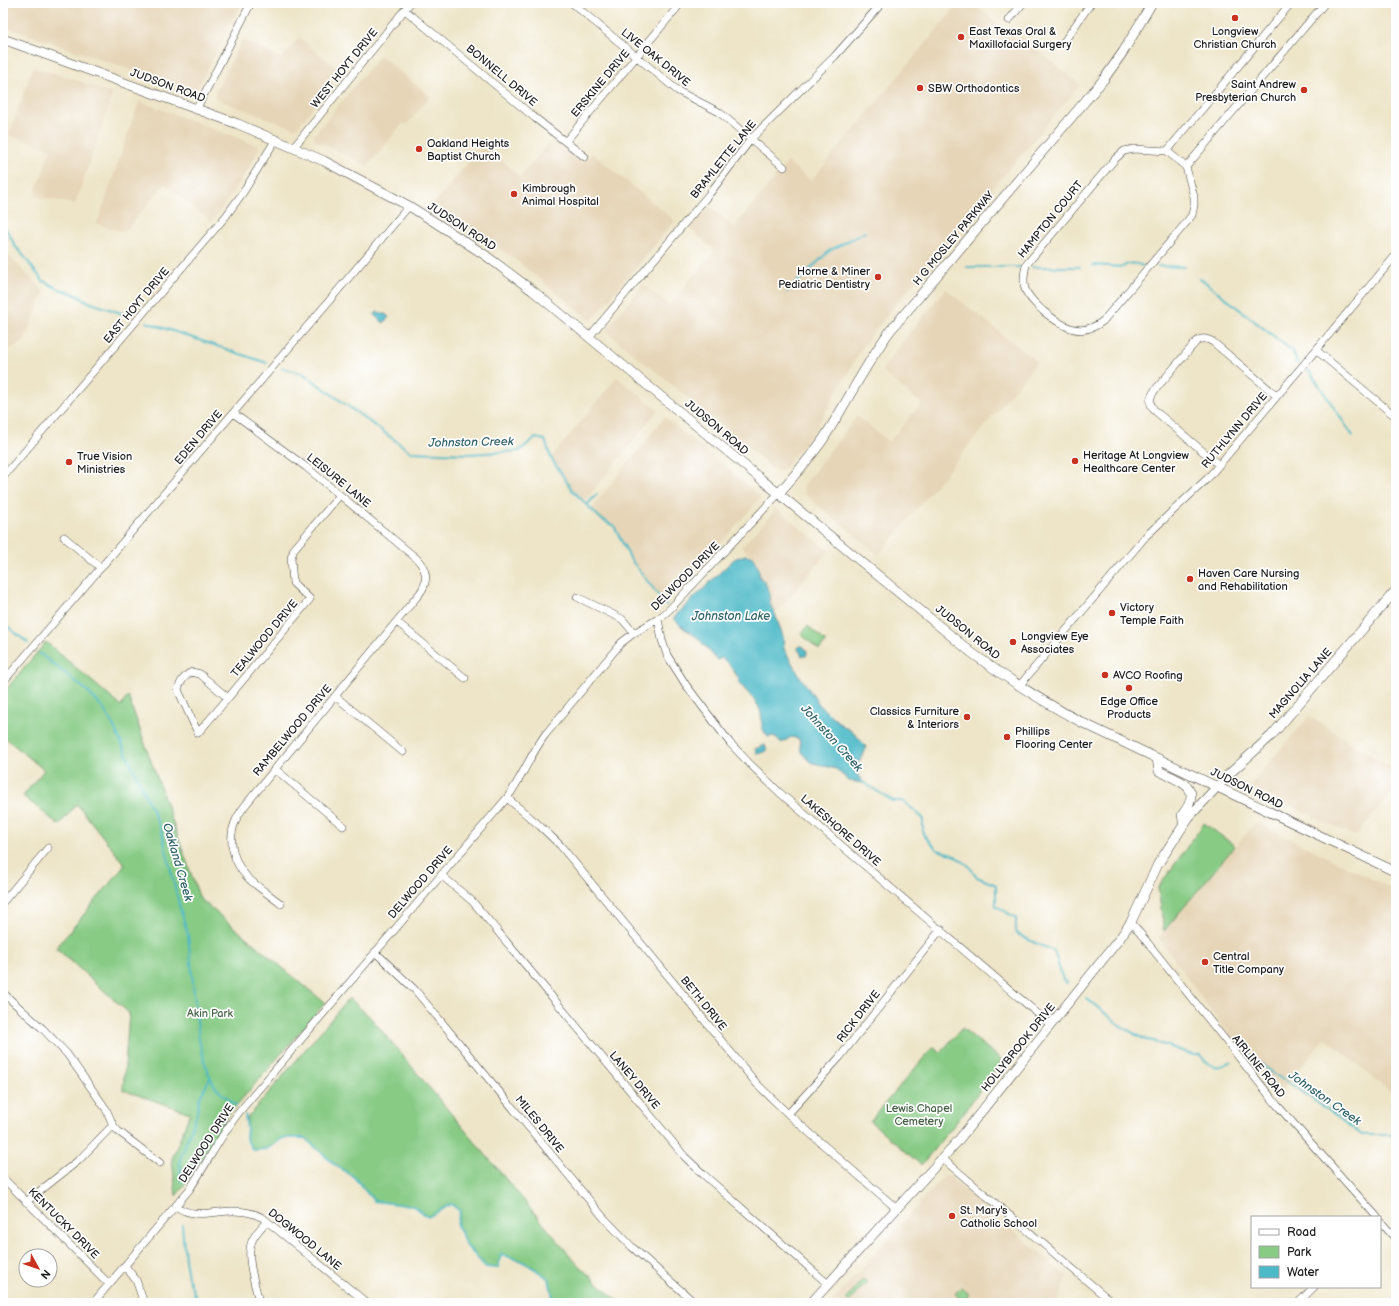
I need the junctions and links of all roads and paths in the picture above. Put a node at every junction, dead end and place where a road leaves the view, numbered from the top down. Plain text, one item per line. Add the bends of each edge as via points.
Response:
1 (251, 3) edge
2 (410, 3) edge
3 (572, 3) edge
4 (681, 3) edge
5 (882, 3) edge
6 (1023, 3) edge
7 (1091, 3) edge
8 (1152, 3) edge
9 (1291, 3) edge
10 (1325, 3) edge
11 (405, 10) junction
12 (1009, 20) dead end
13 (3, 39) edge
14 (1063, 43) dead end
15 (637, 56) junction
16 (197, 108) junction
17 (276, 139) junction
18 (751, 139) junction
19 (566, 141) junction
20 (294, 147) junction
21 (1167, 151) junction
22 (585, 157) dead end
23 (784, 166) dead end
24 (1186, 167) junction
25 (409, 206) junction
26 (1396, 255) edge
27 (589, 337) junction
28 (1316, 350) junction
29 (1277, 396) junction
30 (233, 413) junction
31 (1396, 417) edge
32 (1219, 465) junction
33 (3, 478) edge
34 (779, 493) junction
35 (340, 495) junction
36 (64, 537) dead end
37 (100, 568) junction
38 (425, 572) joint
39 (1396, 590) edge
40 (577, 597) dead end
41 (658, 619) junction
42 (396, 622) junction
43 (634, 633) junction
44 (465, 678) dead end
45 (3, 682) edge
46 (1019, 686) junction
47 (335, 696) junction
48 (228, 698) junction
49 (403, 752) dead end
50 (1157, 758) junction
51 (275, 769) junction
52 (1217, 787) junction
53 (507, 798) junction
54 (1184, 825) junction
55 (343, 826) dead end
56 (48, 848) dead end
57 (1396, 872) edge
58 (441, 875) junction
59 (3, 902) edge
60 (281, 904) dead end
61 (1131, 922) junction
62 (941, 929) junction
63 (375, 952) junction
64 (3, 993) edge
65 (1051, 1025) junction
66 (788, 1114) junction
67 (113, 1125) junction
68 (943, 1159) junction
69 (160, 1164) dead end
70 (3, 1178) edge
71 (26, 1202) junction
72 (176, 1206) junction
73 (897, 1209) junction
74 (1376, 1216) edge
75 (267, 1221) junction
76 (1381, 1225) edge
77 (1396, 1239) edge
78 (124, 1266) junction
79 (109, 1284) junction
80 (828, 1284) junction
81 (1313, 1288) edge
82 (93, 1303) edge
83 (144, 1303) edge
84 (259, 1303) edge
85 (367, 1303) edge
86 (696, 1303) edge
87 (811, 1303) edge
88 (1113, 1303) edge
89 (1298, 1303) edge

1 - 16 street
2 - 11 street, WEST HOYT DRIVE
3 - 15 street, LIVE OAK DRIVE
4 - 15 street, ERSKINE DRIVE
5 - 18 street, BRAMLETTE LANE via 835,56
6 - 12 street
7 - 14 street
8 - 34 main road, H G MOSLEY PARKWAY via 1109,72 890,331 822,440
9 - 21 street
10 - 24 street
11 - 19 street, BONNELL DRIVE
11 - 20 street, WEST HOYT DRIVE
13 - 16 main road, JUDSON ROAD
15 - 18 street, LIVE OAK DRIVE via 678,91 717,110
15 - 19 street, ERSKINE DRIVE
16 - 17 main road, JUDSON ROAD
17 - 20 main road, JUDSON ROAD
17 - 33 street, EAST HOYT DRIVE via 244,191 221,221
18 - 23 street, LIVE OAK DRIVE
18 - 27 street, BRAMLETTE LANE via 710,193
19 - 22 street, BONNELL DRIVE
20 - 25 main road, JUDSON ROAD
21 - 24 street
21 - 24 street, HAMPTON COURT via 1134,149 1120,154 1027,262 1024,278 1026,291 1033,302 1049,316 1064,326 1082,330 1094,327 1110,315 1192,215 1194,200
25 - 27 main road, JUDSON ROAD via 485,255
25 - 30 street, EDEN DRIVE
26 - 28 street, RUTHLYNN DRIVE
27 - 34 main road, JUDSON ROAD
28 - 29 street, RUTHLYNN DRIVE
28 - 31 street
29 - 32 street, RUTHLYNN DRIVE
29 - 32 street via 1207,339 1197,340 1174,367 1152,395 1151,405
30 - 35 street, LEISURE LANE
30 - 37 street, EDEN DRIVE
32 - 46 street, RUTHLYNN DRIVE via 1198,489 1146,536
34 - 41 street, DELWOOD DRIVE
34 - 46 main road, JUDSON ROAD via 972,653
35 - 38 street, LEISURE LANE via 416,558
35 - 48 street, TEALWOOD DRIVE via 294,549 291,556 293,583 310,599
36 - 37 street
37 - 45 street, EDEN DRIVE
38 - 42 street, RAMBELWOOD DRIVE via 424,588
39 - 52 main road, MAGNOLIA LANE via 1276,730
40 - 43 street via 622,619
41 - 43 street, DELWOOD DRIVE
41 - 62 street, LAKESHORE DRIVE via 662,640 672,664 735,748 780,792
42 - 44 street
42 - 47 street, RAMBELWOOD DRIVE
43 - 53 street, DELWOOD DRIVE via 614,650 554,723
46 - 50 main road, JUDSON ROAD via 1069,715
47 - 49 street
47 - 51 street, RAMBELWOOD DRIVE
48 - 48 street, TEALWOOD DRIVE via 195,672 188,674 178,687 198,733
50 - 52 main road, JUDSON ROAD
50 - 54 main road via 1159,771 1188,786 1191,793 1189,806 1182,815
51 - 55 street
51 - 60 street, RAMBELWOOD DRIVE via 236,818 232,844 235,858 244,873
52 - 54 main road, HOLLYBROOK DRIVE
52 - 57 main road, JUDSON ROAD
53 - 58 street, DELWOOD DRIVE
53 - 66 street, BETH DRIVE via 560,845 752,1078
54 - 61 main road, HOLLYBROOK DRIVE via 1153,871
56 - 59 street
58 - 63 street, DELWOOD DRIVE
58 - 80 street, LANEY DRIVE via 484,914 686,1157
61 - 65 main road, HOLLYBROOK DRIVE
61 - 74 street, AIRLINE ROAD via 1277,1105
62 - 65 street, LAKESHORE DRIVE
62 - 66 street, RICK DRIVE via 839,1058
63 - 72 street, DELWOOD DRIVE via 236,1114 197,1179
63 - 86 street, MILES DRIVE via 415,990 604,1218 628,1244
64 - 67 street via 68,1054 106,1109
65 - 68 main road, HOLLYBROOK DRIVE
66 - 73 street, BETH DRIVE
67 - 69 street
67 - 71 street via 79,1160
68 - 73 main road, HOLLYBROOK DRIVE
68 - 88 street
70 - 71 street, KENTUCKY DRIVE
71 - 79 street, KENTUCKY DRIVE
72 - 75 street, DOGWOOD LANE via 191,1213 242,1212
72 - 78 street, DELWOOD DRIVE
73 - 80 main road, HOLLYBROOK DRIVE
75 - 84 street via 254,1237 249,1252
75 - 85 street, DOGWOOD LANE
76 - 77 street
78 - 79 street, DELWOOD DRIVE
78 - 83 street via 136,1280
79 - 82 street, DELWOOD DRIVE
80 - 87 main road, HOLLYBROOK DRIVE
81 - 89 street

